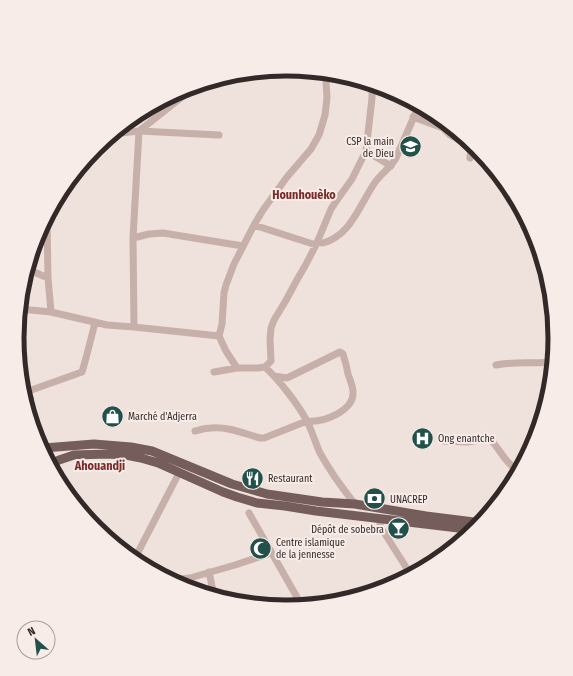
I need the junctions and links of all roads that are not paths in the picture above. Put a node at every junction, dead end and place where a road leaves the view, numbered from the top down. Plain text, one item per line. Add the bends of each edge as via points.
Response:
1 (326, 79) edge
2 (372, 89) edge
3 (182, 97) dead end
4 (416, 110) edge
5 (413, 117) junction
6 (139, 131) junction
7 (124, 133) edge
8 (219, 135) dead end
9 (460, 141) edge
10 (366, 151) junction
11 (471, 151) edge
12 (470, 158) dead end
13 (391, 166) junction
14 (254, 225) junction
15 (47, 231) edge
16 (133, 238) junction
17 (317, 243) junction
18 (243, 246) junction
19 (33, 271) edge
20 (48, 278) junction
21 (26, 310) edge
22 (50, 312) junction
23 (95, 323) junction
24 (134, 327) junction
25 (219, 336) junction
26 (548, 362) edge
27 (496, 365) dead end
28 (237, 368) junction
29 (265, 368) junction
30 (214, 372) dead end
31 (274, 376) junction
32 (29, 391) edge
33 (306, 421) junction
34 (195, 431) dead end
35 (444, 441) dead end
36 (48, 447) edge
37 (55, 462) edge
38 (514, 468) edge
39 (180, 473) junction
40 (354, 504) junction
41 (248, 513) dead end
42 (380, 519) junction
43 (474, 522) edge
44 (467, 529) edge
45 (137, 553) edge
46 (272, 553) junction
47 (408, 570) edge
48 (209, 572) junction
49 (182, 579) edge
50 (213, 590) edge
51 (299, 600) edge

1 - 14 street via 327,98 319,135 311,149 281,184
2 - 10 street
3 - 6 street
4 - 5 street
5 - 9 street via 442,128
5 - 13 street
6 - 7 street
6 - 8 street
6 - 16 street
10 - 13 street
10 - 17 street via 352,179 332,209
11 - 12 street
13 - 17 street via 374,184 355,217 344,230 326,243
14 - 17 street
14 - 18 street
15 - 20 street
16 - 18 street via 163,233
16 - 24 street
17 - 29 street via 274,320 270,339 271,362
18 - 25 street via 225,289
19 - 20 street
20 - 22 street
21 - 22 street
22 - 23 street
23 - 24 street
23 - 32 street via 82,372
24 - 25 street
25 - 28 street
26 - 27 street
28 - 29 street
28 - 30 street
29 - 31 street
31 - 33 street
31 - 33 street via 287,378 340,352 343,354 353,388 353,398 345,408 327,419
33 - 34 street via 264,438 215,428
33 - 40 street via 324,459
35 - 38 street via 491,440
36 - 40 main road via 94,444 131,447 152,451 246,489 322,502
37 - 39 main road via 67,457 107,454 141,458
39 - 42 main road via 223,492 257,503
39 - 45 street
40 - 43 main road
41 - 46 street
42 - 44 main road
42 - 47 street via 380,526
46 - 48 street
46 - 51 street
48 - 49 street
48 - 50 street

